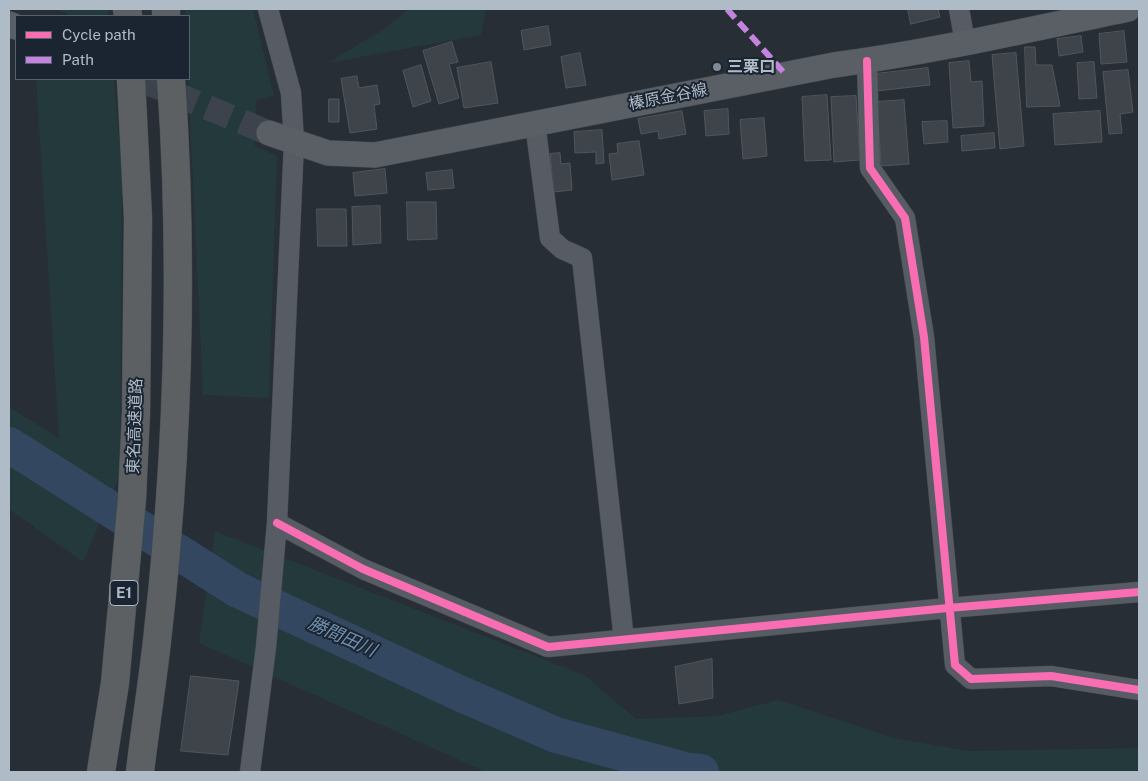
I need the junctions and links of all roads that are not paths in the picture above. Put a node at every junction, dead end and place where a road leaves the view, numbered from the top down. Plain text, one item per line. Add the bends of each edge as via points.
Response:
1 (268, 9) edge
2 (959, 9) edge
3 (1128, 9) edge
4 (965, 42) junction
5 (867, 61) junction
6 (131, 80) edge
7 (171, 80) edge
8 (535, 123) junction
9 (269, 133) tunnel mouth
10 (294, 142) junction
11 (277, 523) junction
12 (1139, 592) edge
13 (948, 608) junction
14 (624, 640) junction
15 (1139, 690) edge
16 (101, 772) edge
17 (140, 772) edge
18 (250, 772) edge

1 - 10 street via 291,93
2 - 4 street
3 - 4 main road, 榛原金谷線
4 - 5 main road, 榛原金谷線
5 - 8 main road, 榛原金谷線
5 - 13 street via 870,168 905,218 924,337
6 - 16 highway, 東名高速道路 / E1 via 138,218 136,412 123,609
7 - 17 highway, E1 via 177,182 174,418 158,621
8 - 10 main road, 榛原金谷線 via 375,155 328,153
8 - 14 street via 550,238 562,249 582,258
9 - 10 main road, 榛原金谷線
10 - 11 street
11 - 14 street via 363,569 548,647
11 - 18 street
12 - 13 street
13 - 14 street
13 - 15 street via 954,665 971,679 1050,676

